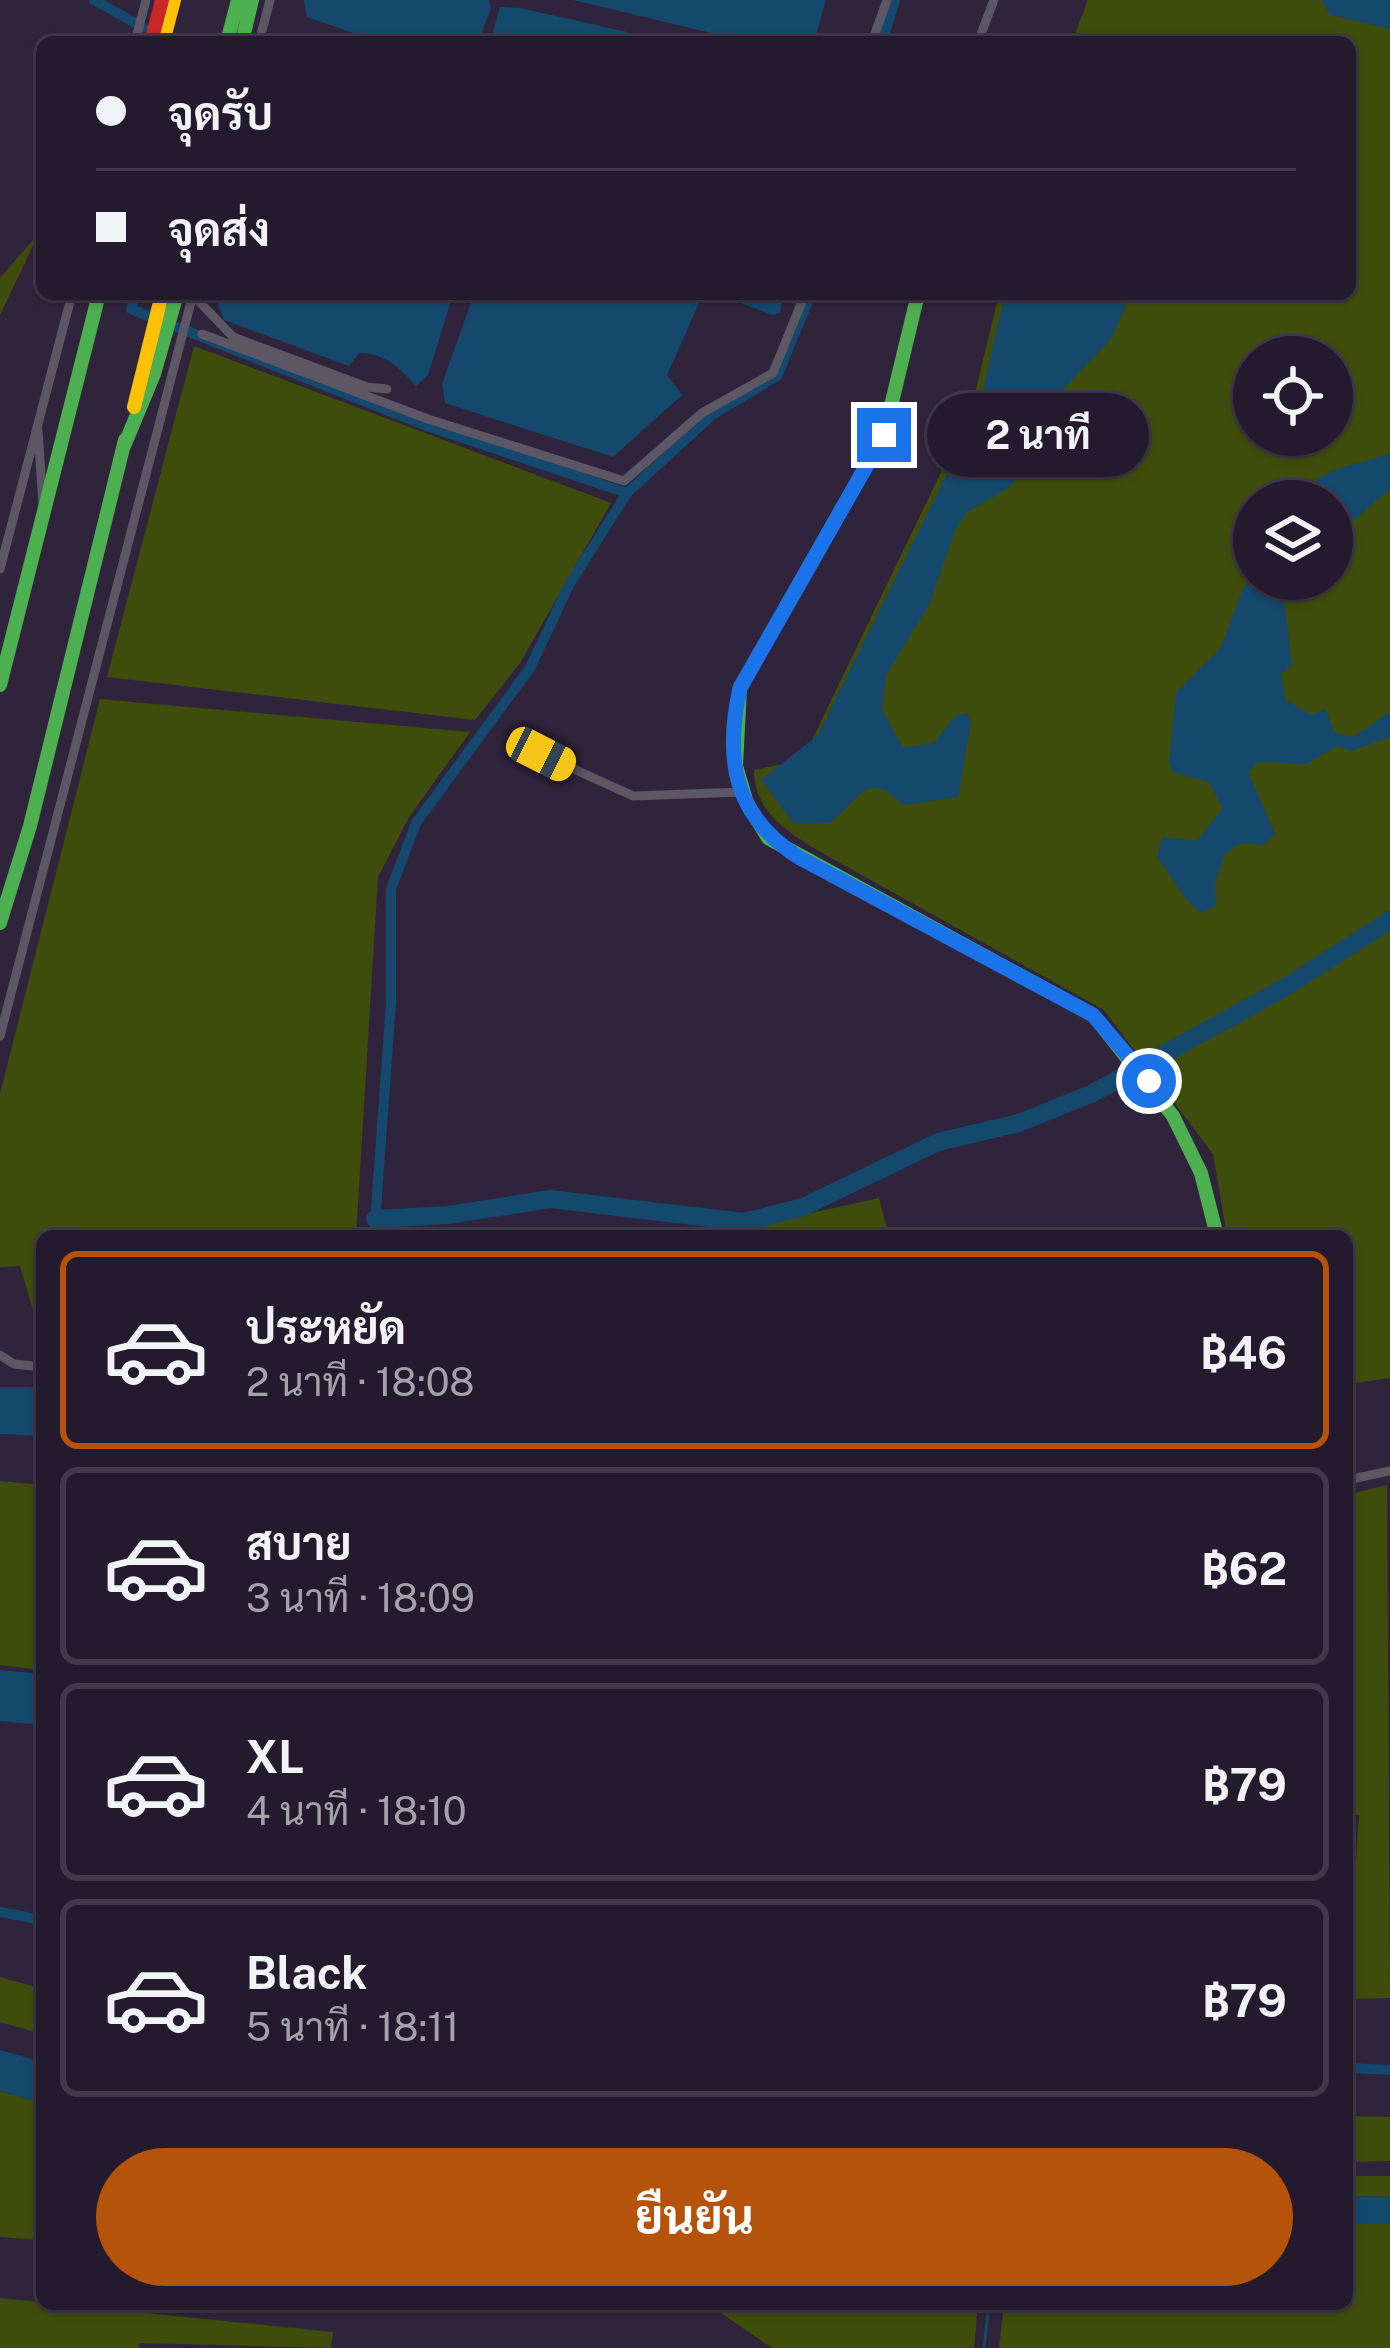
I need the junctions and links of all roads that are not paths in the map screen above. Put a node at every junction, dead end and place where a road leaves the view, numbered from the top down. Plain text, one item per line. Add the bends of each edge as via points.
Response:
1 (174, 0) edge
2 (238, 0) edge
3 (252, 0) edge
4 (270, 0) edge
5 (887, 0) edge
6 (994, 0) edge
7 (156, 8) edge
8 (139, 36) edge
9 (229, 36) edge
10 (243, 36) edge
11 (261, 36) edge
12 (874, 36) edge
13 (979, 36) edge
14 (70, 300) edge
15 (97, 300) edge
16 (167, 300) edge
17 (192, 300) edge
18 (199, 300) edge
19 (803, 300) edge
20 (917, 300) edge
21 (202, 334) dead end
22 (387, 389) dead end
23 (38, 420) junction
24 (43, 509) junction
25 (0, 569) edge
26 (0, 686) edge
27 (541, 754) dead end
28 (741, 792) junction
29 (0, 923) edge
30 (0, 1036) edge
31 (1215, 1230) edge
32 (0, 1355) edge
33 (36, 1366) edge
34 (1390, 1471) edge
35 (1353, 1479) edge

1 - 7 main road
2 - 9 main road
3 - 10 main road
4 - 11 street
5 - 12 street
6 - 13 street
7 - 8 street
14 - 23 street
15 - 24 main road
16 - 29 main road
17 - 30 street
18 - 22 street via 233,337
19 - 21 street via 773,373 702,412 624,482
20 - 28 main road via 884,435 740,688 732,726
23 - 24 street
23 - 25 street
24 - 26 main road
27 - 28 street via 633,796
28 - 31 main road via 768,838 1093,1015 1148,1078 1203,1174
32 - 33 street
34 - 35 street

